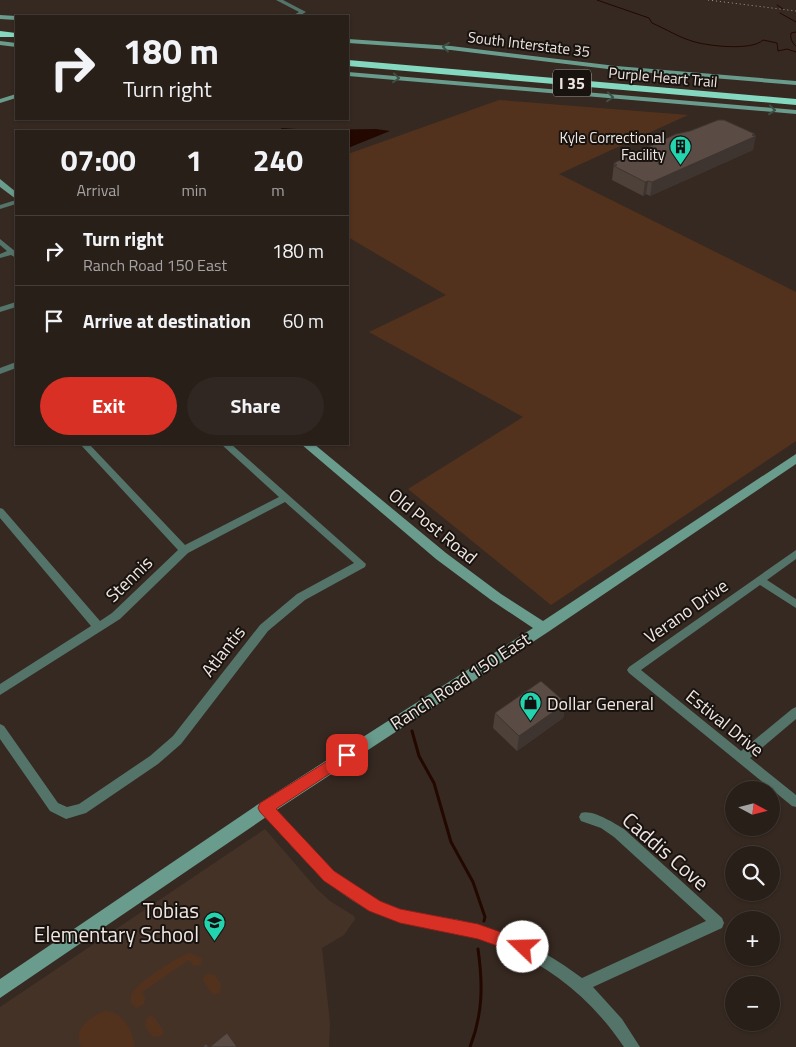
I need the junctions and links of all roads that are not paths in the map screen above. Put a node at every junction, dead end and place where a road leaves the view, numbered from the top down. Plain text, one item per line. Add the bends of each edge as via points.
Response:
1 (279, 0) edge
2 (297, 15) edge
3 (0, 17) edge
4 (15, 18) edge
5 (0, 28) edge
6 (15, 30) edge
7 (0, 34) edge
8 (15, 35) edge
9 (349, 41) edge
10 (0, 44) edge
11 (15, 45) edge
12 (349, 58) edge
13 (349, 63) edge
14 (349, 74) edge
15 (796, 83) edge
16 (15, 96) edge
17 (796, 96) edge
18 (0, 101) edge
19 (796, 102) edge
20 (796, 112) edge
21 (0, 182) edge
22 (15, 195) edge
23 (15, 202) edge
24 (0, 207) edge
25 (0, 241) edge
26 (14, 254) edge
27 (0, 256) edge
28 (15, 304) edge
29 (0, 310) edge
30 (14, 368) edge
31 (0, 371) edge
32 (85, 445) edge
33 (227, 445) edge
34 (308, 445) edge
35 (796, 458) edge
36 (285, 498) junction
37 (0, 511) edge
38 (184, 550) junction
39 (796, 554) edge
40 (760, 580) junction
41 (796, 604) edge
42 (99, 628) junction
43 (542, 628) junction
44 (633, 670) joint
45 (0, 690) edge
46 (796, 712) edge
47 (0, 729) edge
48 (741, 758) junction
49 (796, 802) edge
50 (266, 808) junction
51 (584, 817) dead end
52 (582, 986) junction
53 (0, 989) edge
54 (633, 1047) edge

1 - 2 street via 303,12
3 - 4 main road
5 - 6 highway
7 - 8 highway
15 -> 9 main road, South Interstate 35 via 616,68 442,47
10 - 11 main road
12 - 17 highway, Purple Heart Trail / I 35
13 - 19 highway, Purple Heart Trail / I 35
14 -> 20 main road
16 - 18 main road
21 - 22 main road
23 - 24 street
25 - 26 street
26 - 27 street
28 - 29 street
30 - 31 street
32 - 38 street
33 - 36 street, Atlantis
34 - 43 main road, Old Post Road via 441,556
35 - 43 main road, Ranch Road 150 East
36 - 38 street, Stennis
36 - 47 street, Atlantis via 361,564 301,597 264,628 178,740 154,760 82,809 65,816 54,807
37 - 42 street
38 - 42 street, Stennis via 129,605
39 - 40 street, Verano Drive
40 - 41 street
40 - 44 street, Verano Drive
42 - 45 street, Stennis
43 - 50 main road, Ranch Road 150 East
44 - 48 street, Estival Drive
46 - 48 street
48 - 49 street, Estival Drive
50 - 52 street via 329,876 375,906 400,916 462,928 514,943 550,961
50 - 53 main road, Ranch Road 150 East
51 - 52 street, Caddis Cove via 619,833 717,923
52 - 54 street via 608,1012

